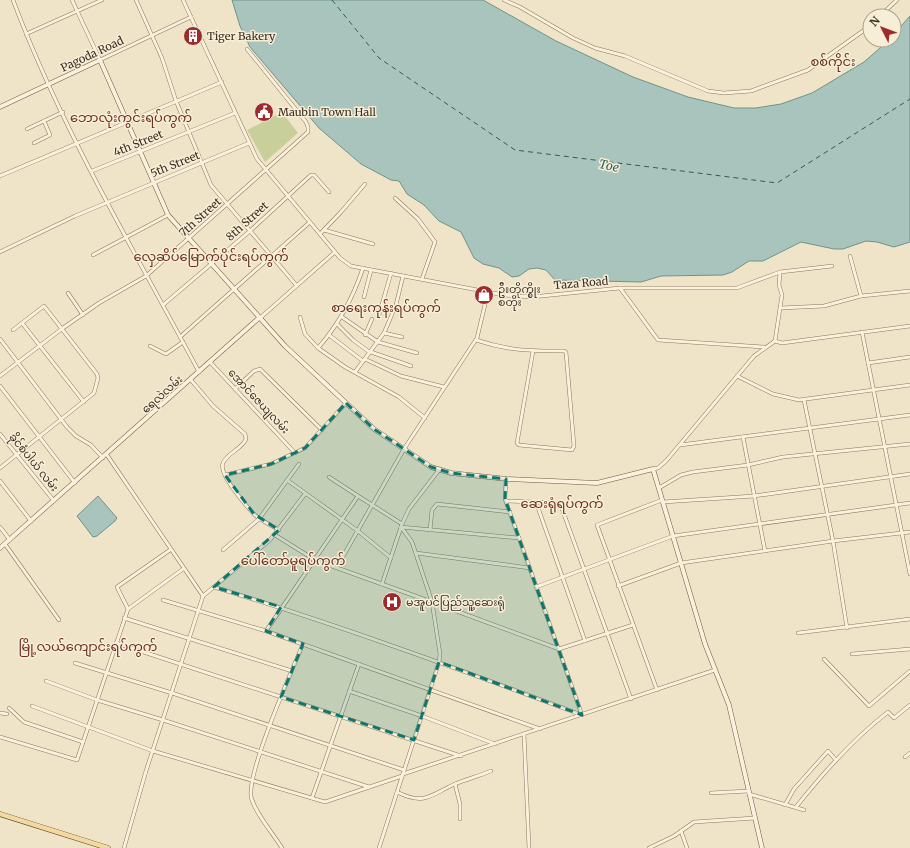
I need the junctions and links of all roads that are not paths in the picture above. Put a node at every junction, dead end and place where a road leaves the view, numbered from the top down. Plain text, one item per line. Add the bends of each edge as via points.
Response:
1 (13, 0) edge
2 (72, 0) edge
3 (102, 0) edge
4 (136, 0) edge
5 (183, 0) edge
6 (504, 0) edge
7 (897, 0) edge
8 (888, 8) edge
9 (77, 11) junction
10 (191, 17) junction
11 (862, 32) edge
12 (26, 34) junction
13 (152, 35) junction
14 (247, 49) dead end
15 (100, 60) junction
16 (222, 82) junction
17 (49, 84) junction
18 (176, 101) junction
19 (0, 107) edge
20 (63, 112) junction
21 (235, 113) junction
22 (44, 121) junction
23 (128, 121) junction
24 (27, 129) dead end
25 (188, 132) junction
26 (77, 142) junction
27 (34, 143) dead end
28 (249, 143) junction
29 (141, 152) junction
30 (201, 164) junction
31 (266, 170) junction
32 (92, 171) junction
33 (0, 176) edge
34 (154, 183) junction
35 (365, 184) dead end
36 (329, 192) dead end
37 (288, 197) junction
38 (394, 198) dead end
39 (108, 202) junction
40 (227, 205) junction
41 (168, 215) junction
42 (310, 222) junction
43 (324, 230) junction
44 (250, 231) junction
45 (320, 234) junction
46 (127, 237) junction
47 (189, 239) junction
48 (373, 244) dead end
49 (0, 252) edge
50 (335, 252) junction
51 (93, 255) dead end
52 (272, 256) junction
53 (850, 256) dead end
54 (212, 265) junction
55 (832, 266) dead end
56 (363, 268) junction
57 (371, 270) junction
58 (780, 272) junction
59 (391, 273) junction
60 (146, 276) junction
61 (403, 276) junction
62 (422, 279) junction
63 (297, 286) junction
64 (620, 288) junction
65 (234, 290) junction
66 (910, 291) edge
67 (488, 292) junction
68 (68, 293) dead end
69 (861, 296) junction
70 (364, 297) dead end
71 (163, 305) junction
72 (780, 308) junction
73 (83, 314) junction
74 (379, 315) dead end
75 (300, 317) dead end
76 (342, 317) junction
77 (259, 318) junction
78 (372, 319) dead end
79 (22, 323) junction
80 (337, 324) junction
81 (910, 326) edge
82 (63, 328) junction
83 (13, 330) dead end
84 (862, 332) junction
85 (384, 333) junction
86 (329, 335) junction
87 (365, 335) junction
88 (180, 337) junction
89 (402, 337) dead end
90 (0, 339) edge
91 (476, 340) junction
92 (775, 341) junction
93 (183, 342) junction
94 (378, 342) junction
95 (40, 346) junction
96 (150, 346) dead end
97 (765, 347) junction
98 (318, 348) junction
99 (533, 351) junction
100 (370, 352) junction
101 (417, 353) dead end
102 (910, 357) edge
103 (364, 360) junction
104 (210, 362) junction
105 (18, 363) junction
106 (868, 363) junction
107 (411, 366) dead end
108 (199, 372) junction
109 (355, 372) junction
110 (0, 376) edge
111 (737, 376) junction
112 (191, 380) junction
113 (0, 386) edge
114 (910, 386) edge
115 (444, 387) junction
116 (235, 389) junction
117 (874, 391) junction
118 (804, 400) junction
119 (84, 402) junction
120 (346, 403) junction
121 (910, 415) edge
122 (425, 418) junction
123 (879, 419) junction
124 (62, 420) junction
125 (809, 428) junction
126 (322, 430) junction
127 (0, 434) edge
128 (39, 437) junction
129 (743, 437) junction
130 (910, 444) edge
131 (680, 445) junction
132 (884, 448) junction
133 (404, 449) junction
134 (295, 453) junction
135 (17, 455) junction
136 (815, 455) junction
137 (105, 457) junction
138 (299, 464) dead end
139 (748, 465) junction
140 (0, 468) edge
141 (653, 469) junction
142 (439, 470) junction
143 (225, 474) junction
144 (910, 474) edge
145 (890, 476) junction
146 (329, 477) dead end
147 (506, 479) junction
148 (287, 480) junction
149 (0, 481) edge
150 (75, 483) junction
151 (821, 486) junction
152 (659, 488) junction
153 (305, 494) junction
154 (358, 496) junction
155 (754, 496) junction
156 (54, 501) junction
157 (506, 501) junction
158 (663, 501) junction
159 (536, 502) junction
160 (910, 503) edge
161 (372, 505) junction
162 (896, 505) junction
163 (510, 512) junction
164 (827, 514) junction
165 (259, 519) junction
166 (342, 520) junction
167 (32, 521) junction
168 (760, 524) junction
169 (401, 526) junction
170 (0, 528) edge
171 (278, 530) junction
172 (358, 530) junction
173 (430, 530) junction
174 (910, 532) edge
175 (902, 533) junction
176 (274, 535) junction
177 (673, 536) junction
178 (519, 538) junction
179 (10, 540) junction
180 (833, 541) junction
181 (5, 544) junction
182 (0, 548) edge
183 (170, 550) junction
184 (223, 550) dead end
185 (765, 551) junction
186 (416, 553) junction
187 (391, 558) junction
188 (315, 560) junction
189 (609, 560) junction
190 (681, 563) junction
191 (909, 563) edge
192 (337, 567) junction
193 (530, 568) junction
194 (585, 568) junction
195 (183, 569) junction
196 (910, 574) edge
197 (563, 578) junction
198 (382, 584) junction
199 (618, 586) junction
200 (214, 587) junction
201 (536, 587) junction
202 (203, 596) junction
203 (162, 600) dead end
204 (432, 602) junction
205 (281, 607) junction
206 (128, 609) junction
207 (199, 611) junction
208 (124, 618) junction
209 (59, 620) dead end
210 (910, 620) edge
211 (633, 624) junction
212 (848, 628) junction
213 (266, 631) junction
214 (798, 633) dead end
215 (608, 634) junction
216 (190, 638) junction
217 (585, 641) junction
218 (116, 643) junction
219 (303, 644) junction
220 (559, 649) junction
221 (910, 649) edge
222 (852, 654) dead end
223 (824, 659) dead end
224 (439, 662) junction
225 (76, 663) dead end
226 (359, 664) junction
227 (181, 665) junction
228 (715, 670) junction
229 (292, 671) junction
230 (910, 671) edge
231 (106, 672) junction
232 (46, 681) dead end
233 (430, 690) junction
234 (657, 690) junction
235 (349, 691) junction
236 (172, 692) junction
237 (282, 697) junction
238 (631, 699) junction
239 (98, 700) junction
240 (910, 705) edge
241 (32, 706) dead end
242 (9, 708) dead end
243 (0, 713) edge
244 (7, 714) dead end
245 (582, 715) junction
246 (340, 716) junction
247 (422, 716) junction
248 (163, 720) junction
249 (271, 725) junction
250 (89, 727) junction
251 (540, 730) junction
252 (524, 734) junction
253 (0, 737) edge
254 (414, 740) junction
255 (84, 742) junction
256 (495, 744) junction
257 (330, 745) junction
258 (153, 751) junction
259 (261, 753) junction
260 (910, 753) edge
261 (461, 756) junction
262 (905, 757) dead end
263 (835, 759) junction
264 (404, 770) junction
265 (491, 771) dead end
266 (321, 772) junction
267 (402, 775) junction
268 (252, 780) junction
269 (455, 784) junction
270 (369, 787) junction
271 (397, 792) junction
272 (749, 792) junction
273 (711, 793) dead end
274 (312, 798) junction
275 (785, 804) junction
276 (796, 807) junction
277 (804, 810) dead end
278 (0, 814) edge
279 (755, 818) junction
280 (460, 819) dead end
281 (681, 831) junction
282 (108, 848) edge
283 (124, 848) edge
284 (282, 848) edge
285 (379, 848) edge
286 (529, 848) edge
287 (649, 848) edge
288 (688, 848) edge
289 (762, 848) edge

1 - 12 street
2 - 9 street
3 - 9 street
4 - 13 street
5 - 10 street, Taza Road
6 - 11 street via 595,48 625,56 708,91 717,92 751,91 808,70
7 - 8 street
9 - 12 street
9 - 15 street
10 - 13 street, Pagoda Road
10 - 16 street, Taza Road
12 - 17 street
13 - 15 street, Pagoda Road
13 - 18 street
14 - 31 street, 7th Street via 308,127 308,132 303,138
15 - 17 street, Pagoda Road
15 - 23 street
16 - 18 street
16 - 21 street, Taza Road
17 - 19 street, Pagoda Road
17 - 20 street
18 - 23 street
18 - 25 street
20 - 22 street
20 - 26 street
21 - 25 street, 4th Street
21 - 28 street, Taza Road
22 - 24 street
22 - 27 street via 50,135
23 - 26 street
23 - 29 street
25 - 29 street, 4th Street
25 - 30 street
26 - 32 street
26 - 33 street
28 - 30 street, 5th Street
28 - 31 street, Taza Road
29 - 32 street, 4th Street
29 - 34 street
30 - 34 street, 5th Street
30 - 40 street via 211,185
31 - 37 street, Taza Road
31 - 40 street, 7th Street
32 - 39 street
34 - 39 street, 5th Street
34 - 41 street
35 - 43 street
36 - 37 street, 8th Street via 312,175
37 - 42 street, Taza Road
37 - 44 street, 8th Street
38 - 62 street via 418,219 435,242
39 - 46 street
39 - 49 street, 5th Street
40 - 44 street
40 - 47 street, 7th Street
41 - 46 street
41 - 47 street
42 - 45 street, Taza Road
42 - 52 street
43 - 45 street
43 - 48 street
44 - 52 street
44 - 54 street, 8th Street
45 - 50 street, Taza Road
46 - 51 street
46 - 60 street
47 - 54 street
47 - 60 street, 7th Street
50 - 56 street, Taza Road via 346,263
50 - 63 street, ရေလဲလမ်း
52 - 63 street
52 - 65 street
53 - 69 street
54 - 65 street
54 - 71 street, 8th Street
55 - 58 street, Taza Road
56 - 57 street, Taza Road
56 - 76 street
57 - 59 street, Taza Road
57 - 70 street
58 - 64 street, Taza Road via 738,288
58 - 72 street
59 - 61 street, Taza Road
59 - 74 street
60 - 71 street
60 - 73 street, 7th Street
61 - 62 street, Taza Road
61 - 85 street via 396,305
62 - 67 street, Taza Road
63 - 77 street, ရေလဲလမ်း
64 - 67 street, Taza Road via 532,297
64 - 97 street via 658,340
65 - 77 street
65 - 88 street
66 - 69 street
67 - 91 street
68 - 73 street
69 - 72 street via 824,306
71 - 88 street
72 - 92 street
73 - 82 street, 7th Street
75 - 98 street via 305,334
76 - 80 street
76 - 87 street
77 - 104 street, ရေလဲလမ်း
77 - 120 street
78 - 87 street
79 - 82 street via 44,306
79 - 83 street
79 - 95 street
80 - 86 street
80 - 100 street
81 - 84 street
82 - 95 street, 7th Street
82 - 119 street via 98,376 95,392
84 - 92 street via 782,343
84 - 106 street
85 - 89 street
85 - 94 street
86 - 98 street
86 - 103 street
87 - 94 street
88 - 93 street
90 - 105 street
91 - 99 street via 499,348
91 - 115 street
92 - 97 street
93 - 96 street via 166,354
93 - 108 street
94 - 100 street
94 - 101 street
95 - 105 street, 7th Street
95 - 119 street
97 - 111 street
98 - 109 street
99 - 99 street via 567,353 574,446 572,450 517,443
100 - 103 street
100 - 107 street
102 - 106 street
103 - 109 street
103 - 115 street via 401,376
104 - 108 street, ရေလဲလမ်း
104 - 116 street, အောင်ဇေယျလမ်း
105 - 110 street, 7th Street
105 - 124 street
106 - 117 street
108 - 112 street, ရေလဲလမ်း
109 - 122 street via 399,397
111 - 118 street via 773,394
111 - 131 street
112 - 137 street, ရေလဲလမ်း
112 - 143 street via 213,406 245,434 244,444 223,462
113 - 128 street
114 - 117 street
115 - 122 street
116 - 126 street via 254,371 260,369
116 - 134 street, အောင်ဇေယျလမ်း
117 - 118 street
117 - 123 street
118 - 125 street
119 - 124 street
120 - 126 street
120 - 133 street via 374,429
121 - 123 street
122 - 133 street
123 - 125 street
123 - 132 street
124 - 128 street
124 - 137 street via 76,436 91,444
125 - 129 street
125 - 136 street
126 - 134 street via 304,448
127 - 135 street, ခိုင်စံပါယ် လမ်း
128 - 135 street
128 - 150 street
129 - 131 street
129 - 139 street
130 - 132 street
131 - 141 street via 666,461
132 - 136 street
132 - 145 street
133 - 142 street
133 - 161 street
134 - 143 street via 271,464
135 - 140 street
135 - 156 street, ခိုင်စံပါယ် လမ်း
136 - 139 street via 783,457
136 - 151 street
137 - 150 street, ရေလဲလမ်း
137 - 183 street
138 - 148 street
139 - 152 street via 681,475
139 - 155 street
141 - 147 street via 597,483
141 - 152 street
142 - 147 street
142 - 169 street via 409,509
143 - 165 street
144 - 145 street
145 - 151 street
145 - 162 street
146 - 154 street
147 - 157 street
148 - 153 street
148 - 165 street
149 - 167 street
150 - 156 street, ရေလဲလမ်း
151 - 155 street
151 - 164 street
152 - 158 street
153 - 166 street
153 - 171 street
154 - 161 street
154 - 166 street
155 - 158 street
155 - 168 street
156 - 167 street, ရေလဲလမ်း
157 - 159 street
157 - 163 street
158 - 177 street
158 - 189 street via 596,525
159 - 194 street via 557,503 561,506
159 - 197 street
160 - 162 street
161 - 169 street
161 - 172 street
162 - 164 street
162 - 175 street
163 - 173 street via 437,504 432,510
163 - 178 street
164 - 168 street
164 - 180 street
165 - 171 street
165 - 184 street
166 - 172 street
166 - 188 street
167 - 179 street, ရေလဲလမ်း
168 - 177 street
168 - 185 street
169 - 173 street
169 - 186 street
169 - 187 street
170 - 179 street
171 - 176 street
172 - 187 street
172 - 192 street
173 - 178 street
174 - 175 street
175 - 180 street
175 - 191 street
176 - 188 street
176 - 200 street
177 - 189 street
177 - 190 street
178 - 193 street
179 - 181 street, ရေလဲလမ်း
180 - 185 street
180 - 212 street
181 - 182 street, ရေလဲလမ်း
181 - 209 street
183 - 195 street
183 - 206 street via 117,587
185 - 190 street
186 - 193 street
186 - 204 street
187 - 198 street
188 - 192 street
188 - 205 street
189 - 194 street
189 - 199 street
190 - 199 street
190 - 228 street
191 - 196 street
192 - 198 street
193 - 201 street
194 - 197 street
194 - 215 street
195 - 202 street
195 - 206 street
197 - 201 street
197 - 217 street
198 - 204 street
199 - 211 street
200 - 202 street
200 - 205 street
201 - 220 street
202 - 207 street
203 - 207 street
204 - 220 street
204 - 224 street
205 - 213 street
205 - 224 street
206 - 208 street
207 - 213 street
207 - 216 street
208 - 216 street
208 - 218 street
210 - 212 street
211 - 215 street
211 - 234 street
212 - 214 street
213 - 219 street
215 - 217 street
215 - 238 street
216 - 227 street
216 - 229 street
217 - 220 street
218 - 227 street
218 - 231 street
219 - 226 street
219 - 229 street
220 - 245 street
221 - 222 street
223 - 230 street via 869,706
224 - 233 street
224 - 245 street
225 - 231 street
226 - 233 street
226 - 235 street
227 - 236 street
227 - 237 street
228 - 234 street
228 - 272 street via 729,705
229 - 237 street
231 - 236 street
231 - 239 street
232 - 239 street
233 - 247 street
233 - 251 street
234 - 238 street
235 - 246 street
235 - 247 street
236 - 248 street
236 - 249 street
237 - 246 street
237 - 249 street
238 - 245 street
239 - 248 street
239 - 250 street
240 - 263 street via 894,718 888,712
241 - 250 street
242 - 255 street via 24,722
243 - 244 street
245 - 251 street
246 - 254 street
246 - 257 street
247 - 254 street
247 - 256 street
248 - 258 street
248 - 259 street
249 - 257 street
249 - 259 street
250 - 255 street
250 - 258 street
251 - 252 street
252 - 256 street
252 - 286 street
253 - 255 street via 76,760
254 - 261 street
254 - 264 street
256 - 261 street
257 - 264 street
257 - 266 street
258 - 268 street
258 - 283 street
259 - 266 street
259 - 268 street
260 - 262 street
261 - 267 street
263 - 275 street via 828,751 794,789
263 - 276 street
264 - 267 street
265 - 269 street
266 - 270 street
266 - 274 street
267 - 270 street
267 - 271 street
268 - 274 street
268 - 284 street via 251,797
269 - 271 street via 427,799 410,799
269 - 280 street via 460,804
270 - 274 street via 326,802
271 - 285 street
272 - 273 street
272 - 275 street
272 - 279 street
275 - 276 street
276 - 277 street
278 - 282 main road
279 - 281 street via 694,822
279 - 289 street
281 - 287 street
281 - 288 street

